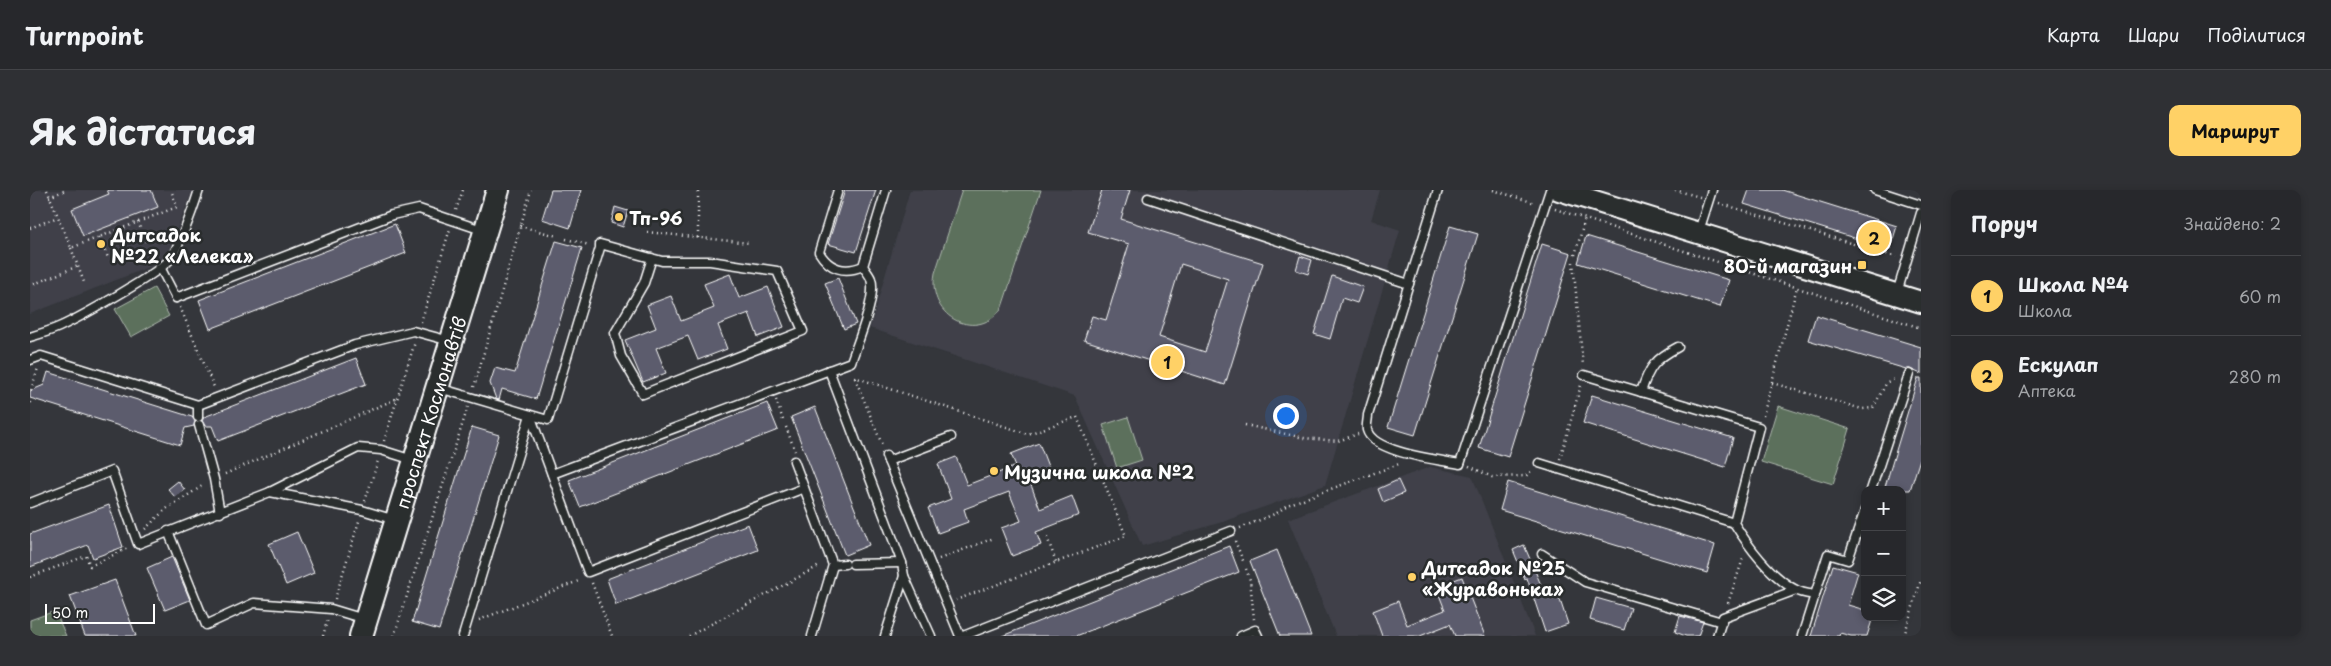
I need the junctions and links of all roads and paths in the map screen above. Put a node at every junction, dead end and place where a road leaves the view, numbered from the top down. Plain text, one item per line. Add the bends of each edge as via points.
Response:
1 (47, 190) edge
2 (66, 190) edge
3 (170, 190) edge
4 (199, 190) edge
5 (463, 190) edge
6 (498, 190) edge
7 (532, 190) edge
8 (698, 190) edge
9 (838, 190) edge
10 (886, 190) edge
11 (1438, 190) edge
12 (1494, 190) edge
13 (1550, 190) edge
14 (1559, 190) edge
15 (1675, 190) edge
16 (1712, 190) edge
17 (1875, 190) edge
18 (50, 197) junction
19 (1148, 198) dead end
20 (1709, 200) junction
21 (1921, 205) edge
22 (1545, 206) junction
23 (1921, 214) edge
24 (58, 217) junction
25 (1585, 219) junction
26 (453, 220) junction
27 (138, 222) junction
28 (520, 226) junction
29 (30, 228) edge
30 (486, 231) junction
31 (648, 232) dead end
32 (1699, 233) junction
33 (557, 236) dead end
34 (99, 237) junction
35 (698, 238) junction
36 (566, 239) dead end
37 (749, 243) dead end
38 (147, 244) dead end
39 (70, 248) junction
40 (600, 248) junction
41 (1575, 255) dead end
42 (652, 258) junction
43 (109, 260) dead end
44 (1906, 260) junction
45 (1573, 262) dead end
46 (78, 266) junction
47 (863, 266) junction
48 (160, 267) junction
49 (34, 284) dead end
50 (1409, 284) junction
51 (85, 285) dead end
52 (1797, 287) junction
53 (1896, 294) junction
54 (176, 298) junction
55 (1921, 302) edge
56 (1921, 328) edge
57 (418, 331) junction
58 (30, 337) edge
59 (452, 342) junction
60 (1678, 347) dead end
61 (30, 360) edge
62 (829, 370) junction
63 (1909, 374) joint
64 (1584, 375) junction
65 (1772, 383) junction
66 (438, 387) junction
67 (772, 391) junction
68 (1641, 392) junction
69 (471, 397) junction
70 (218, 398) junction
71 (33, 399) dead end
72 (30, 403) edge
73 (198, 405) junction
74 (530, 415) junction
75 (783, 420) dead end
76 (1245, 425) dead end
77 (786, 427) dead end
78 (1760, 427) junction
79 (1368, 432) junction
80 (951, 437) dead end
81 (381, 450) junction
82 (1406, 453) junction
83 (887, 458) junction
84 (415, 461) junction
85 (794, 461) joint
86 (1539, 463) joint
87 (1460, 464) junction
88 (1557, 468) junction
89 (552, 474) junction
90 (1872, 486) edge
91 (804, 488) junction
92 (270, 492) junction
93 (30, 503) edge
94 (362, 510) junction
95 (220, 513) junction
96 (397, 520) junction
97 (1861, 522) edge
98 (1734, 523) junction
99 (1234, 530) junction
100 (168, 531) junction
101 (1047, 537) dead end
102 (994, 538) dead end
103 (1747, 545) junction
104 (1542, 554) dead end
105 (832, 562) junction
106 (929, 562) junction
107 (1056, 562) junction
108 (902, 563) junction
109 (1244, 563) dead end
110 (1246, 569) dead end
111 (904, 576) junction
112 (1921, 580) edge
113 (1796, 590) junction
114 (1815, 595) junction
115 (946, 604) junction
116 (331, 609) junction
117 (1723, 619) junction
118 (466, 625) junction
119 (364, 628) edge
120 (1257, 633) edge
121 (323, 636) edge
122 (394, 636) edge
123 (463, 636) edge
124 (612, 636) edge
125 (689, 636) edge
126 (812, 636) edge
127 (885, 636) edge
128 (931, 636) edge
129 (961, 636) edge
130 (1241, 636) edge
131 (1717, 636) edge
132 (1802, 636) edge
133 (1904, 636) edge

1 - 18 path
2 - 18 path
3 - 27 path via 177,207
4 - 48 lane via 170,260
5 - 26 path
6 - 30 main road, проспект Космонавтів
7 - 28 path
8 - 35 path
9 - 47 lane via 819,252 832,267 853,270
10 - 47 lane
11 - 50 lane
12 - 22 path
13 - 22 lane
14 - 32 street
15 - 20 path
16 - 20 lane
17 - 21 lane
18 - 24 path
19 - 50 lane
20 - 32 lane
20 - 44 path
22 - 25 path
22 - 87 lane
23 - 44 lane
24 - 29 path
24 - 39 path
25 - 41 path
25 - 52 path
26 - 30 lane
26 - 54 lane via 419,209 392,214
26 - 57 path
27 - 34 path
27 - 38 path
28 - 33 path
28 - 69 path
30 - 59 main road, проспект Космонавтів
31 - 35 path
32 - 53 street
34 - 39 path
34 - 43 path
35 - 37 path
36 - 40 path
39 - 46 path
40 - 42 lane via 600,244
40 - 74 lane via 548,420
42 - 42 lane via 644,283 615,333 620,356 643,394 803,331 777,271 710,261
44 - 53 lane
45 - 64 path
46 - 49 path
46 - 51 path
47 - 62 lane via 872,280 866,320 851,362
48 - 54 lane
48 - 58 lane via 58,328
50 - 79 lane via 1368,415
52 - 56 path
52 - 65 path
53 - 55 street
54 - 70 path
57 - 59 lane
57 - 70 lane via 355,345
57 - 81 path
59 - 66 main road, проспект Космонавтів
60 - 68 lane via 1660,357 1647,373
61 - 73 lane via 41,356
62 - 67 lane
62 - 108 lane
63 - 65 path via 1887,382 1873,408 1862,409
63 - 90 lane
64 - 68 lane
64 - 88 path
65 - 78 path
66 - 69 lane
66 - 84 main road, проспект Космонавтів
67 - 75 path
67 - 89 lane
68 - 78 lane
69 - 74 lane
69 - 122 path
70 - 73 lane
71 - 72 path
73 - 95 lane
74 - 89 lane
74 - 118 lane
76 - 79 path via 1304,438 1338,441
77 - 85 path via 798,459
78 - 98 lane
79 - 82 lane via 1377,444
80 - 83 lane
81 - 84 lane
81 - 92 lane via 358,448
81 - 94 path
82 - 87 lane
82 - 99 path via 1404,462 1287,505 1277,513
83 - 106 lane
83 - 107 path via 854,377 1028,434 1077,416 1126,536
84 - 96 main road, проспект Космонавтів
85 - 91 lane
86 - 87 path via 1526,476 1492,476
86 - 88 lane
88 - 98 lane
89 - 91 lane via 588,572
91 - 105 lane
92 - 94 lane
92 - 95 lane
93 - 100 lane via 112,471 138,544
94 - 96 lane
94 - 116 path
95 - 100 lane
96 - 119 main road, проспект Космонавтів
97 - 114 lane via 1848,560 1828,554
98 - 103 lane
99 - 109 path
99 - 129 lane
100 - 116 lane via 206,625 254,603
101 - 107 path
102 - 106 path
103 - 113 lane via 1766,566
103 - 117 path
104 - 117 lane via 1585,582
105 - 108 lane
105 - 125 path
105 - 126 lane
106 - 115 lane
107 - 115 path
108 - 111 lane
110 - 120 path
111 - 127 lane
111 - 128 lane
112 - 133 path
113 - 114 lane
113 - 117 lane
114 - 132 lane
115 - 129 lane
116 - 119 lane
116 - 121 path
117 - 131 lane
118 - 123 lane
118 - 124 path via 590,577
120 - 130 lane

